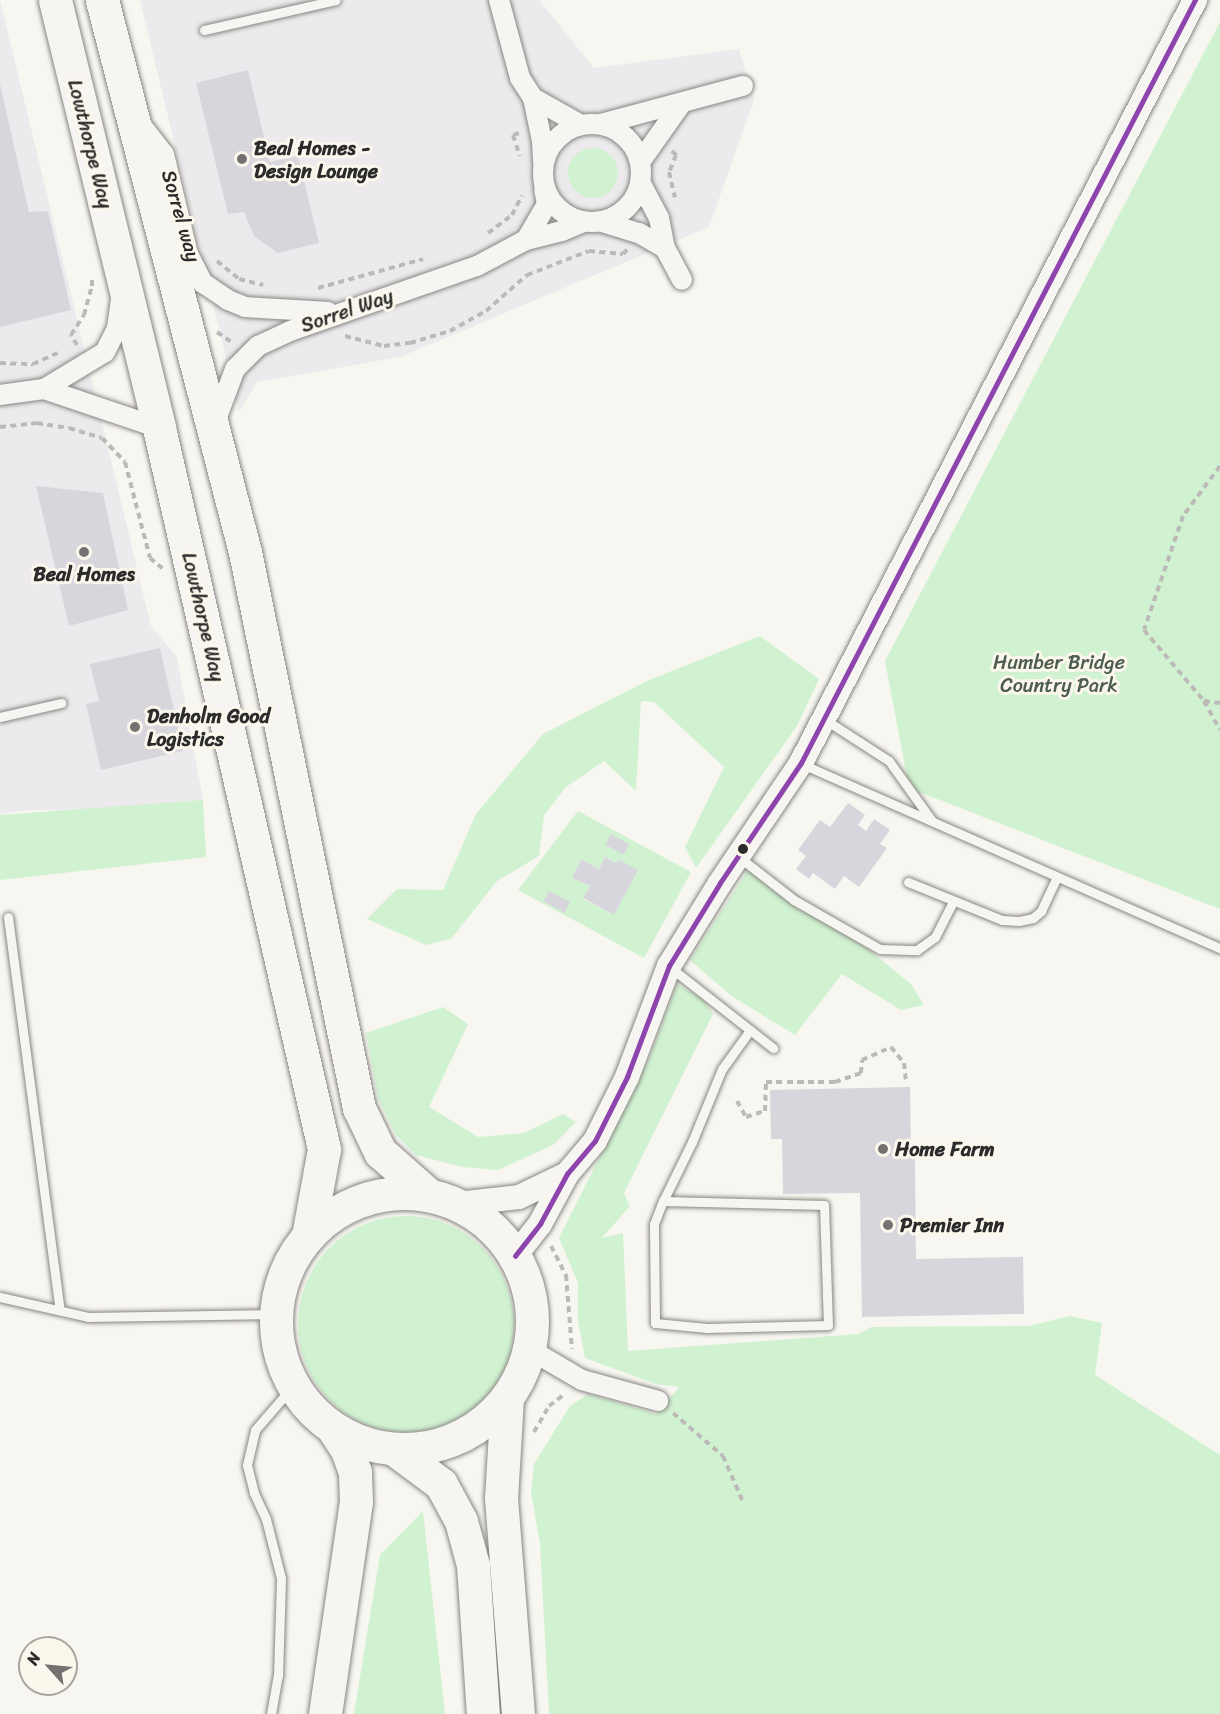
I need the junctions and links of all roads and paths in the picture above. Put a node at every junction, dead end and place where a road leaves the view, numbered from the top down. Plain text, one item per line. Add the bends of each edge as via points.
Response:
1 (55, 0) edge
2 (102, 0) edge
3 (336, 0) edge
4 (499, 0) edge
5 (1195, 0) edge
6 (204, 30) dead end
7 (743, 86) dead end
8 (533, 98) junction
9 (681, 104) junction
10 (134, 116) junction
11 (591, 124) junction
12 (640, 172) junction
13 (543, 174) junction
14 (593, 222) junction
15 (526, 240) junction
16 (665, 248) junction
17 (682, 280) dead end
18 (124, 283) junction
19 (345, 311) junction
20 (105, 352) junction
21 (0, 363) edge
22 (44, 389) junction
23 (0, 395) edge
24 (106, 410) junction
25 (0, 427) edge
26 (159, 428) junction
27 (213, 429) junction
28 (102, 438) junction
29 (1220, 466) edge
30 (167, 573) dead end
31 (1204, 701) junction
32 (61, 703) dead end
33 (1220, 703) edge
34 (0, 717) edge
35 (824, 719) junction
36 (1220, 730) edge
37 (801, 763) junction
38 (933, 823) junction
39 (739, 857) junction
40 (1057, 877) junction
41 (908, 882) dead end
42 (953, 902) junction
43 (8, 917) dead end
44 (1220, 948) edge
45 (669, 966) junction
46 (750, 1030) junction
47 (773, 1048) dead end
48 (906, 1082) dead end
49 (737, 1101) dead end
50 (567, 1174) junction
51 (443, 1199) junction
52 (663, 1200) junction
53 (540, 1224) junction
54 (308, 1236) junction
55 (515, 1256) junction
56 (0, 1297) edge
57 (60, 1310) junction
58 (276, 1314) junction
59 (529, 1349) junction
60 (582, 1380) junction
61 (293, 1386) junction
62 (507, 1398) junction
63 (658, 1401) joint
64 (332, 1427) junction
65 (394, 1449) junction
66 (743, 1502) dead end
67 (271, 1714) edge
68 (325, 1714) edge
69 (483, 1714) edge
70 (518, 1714) edge

1 - 18 highway, Lowthorpe Way
2 - 10 highway
3 - 6 lane
4 - 8 street via 520,78
5 - 35 street
7 - 9 street
8 - 11 street
8 - 13 street via 542,141
9 - 11 street
9 - 12 street
10 - 19 street, Sorrel way via 164,154 188,254 203,283 245,307
10 - 27 highway
11 - 12 street via 618,131 633,145
11 - 13 street via 563,132 550,146
12 - 14 street via 633,200 620,214
12 - 16 street via 659,218
13 - 14 street via 551,201 565,215
13 - 15 street via 547,204
14 - 15 street, Sorrel Way
14 - 16 street via 639,233
15 - 19 street, Sorrel Way via 477,266
16 - 17 street
18 - 20 street via 117,328
18 - 26 highway, Lowthorpe Way
19 - 27 street, Sorrel Way via 258,346 235,369
20 - 21 path via 84,342 33,364
20 - 22 street
22 - 23 street
22 - 24 street
24 - 26 street
24 - 28 path
25 - 28 path via 37,423
26 - 54 highway, Lowthorpe Way via 324,1149
27 - 51 highway via 245,552 359,1108 380,1152
28 - 30 path via 125,462 150,558
29 - 31 path via 1183,516 1144,630
31 - 33 path
31 - 36 path
32 - 34 lane
35 - 37 street
35 - 38 lane via 889,760
37 - 38 lane
37 - 39 street
38 - 40 lane
39 - 42 lane via 794,900 880,949 917,950 935,937
39 - 45 street
40 - 42 lane via 1041,911 1033,918 1002,920
40 - 44 lane
41 - 42 lane
43 - 57 lane
45 - 46 lane
45 - 50 street via 627,1077 595,1141
46 - 47 lane
46 - 52 lane via 722,1069
48 - 49 path via 904,1064 891,1047 862,1060 861,1073 835,1082 766,1082 765,1111 746,1117
50 - 51 street via 519,1197
50 - 53 street
51 - 54 highway via 396,1192 363,1199 333,1214
51 - 55 highway via 490,1225
52 - 52 lane via 654,1224 655,1323 707,1328 828,1326 824,1205
53 - 55 street
53 - 60 path via 566,1275 570,1344
54 - 58 highway via 291,1260 280,1286
55 - 59 highway via 528,1286 532,1317
56 - 57 lane
57 - 58 lane via 88,1317
58 - 61 highway via 279,1352
59 - 60 street
59 - 62 highway
60 - 63 street
61 - 64 highway via 310,1409
61 - 67 lane via 255,1430 247,1465 281,1578 278,1676
62 - 65 highway via 484,1421 457,1438 427,1447
62 - 70 highway via 501,1498
63 - 66 path via 723,1456
64 - 65 highway via 362,1442
64 - 68 highway via 347,1450 355,1473 356,1502
65 - 69 highway via 441,1485 461,1521 473,1566

